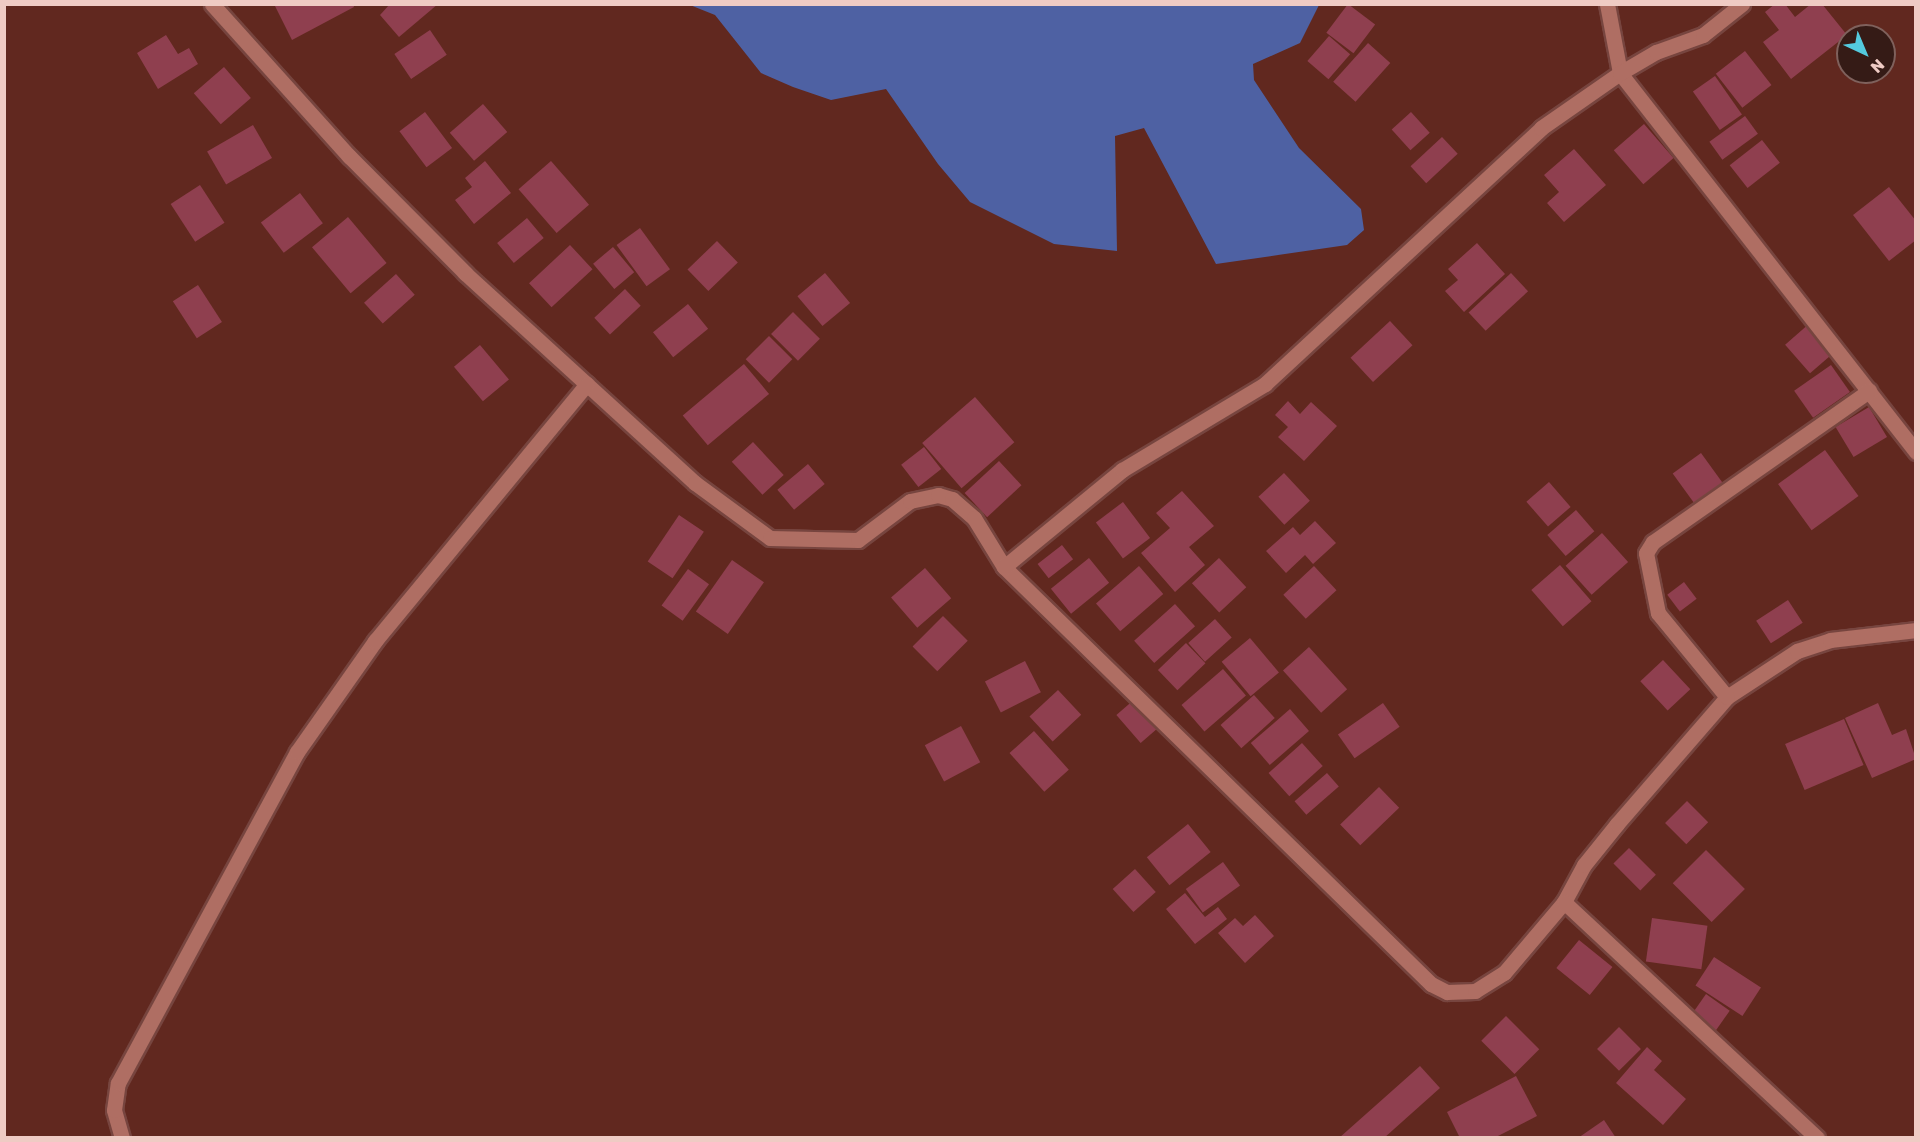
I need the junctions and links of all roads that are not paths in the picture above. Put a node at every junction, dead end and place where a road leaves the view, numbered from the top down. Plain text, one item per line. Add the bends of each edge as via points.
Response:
1 (212, 4) edge
2 (1607, 4) edge
3 (1742, 4) edge
4 (1620, 73) junction
5 (587, 384) junction
6 (1869, 391) junction
7 (1916, 452) edge
8 (1004, 567) junction
9 (1916, 630) edge
10 (1727, 697) junction
11 (1564, 902) junction
12 (122, 1137) edge
13 (1817, 1137) edge

1 - 5 street via 349,156 465,273
2 - 4 street
3 - 4 street via 1702,35 1656,52
4 - 6 street
4 - 8 street via 1488,173 1265,384 1122,470
5 - 8 street via 695,483 770,538 858,540 910,501 938,495 952,499 974,518
5 - 12 street via 375,641 297,752 118,1083 114,1110
6 - 7 street
6 - 10 street via 1690,516 1646,553 1658,613
8 - 11 street via 1431,984 1460,993 1491,984
9 - 10 street via 1830,640 1797,651
10 - 11 street via 1584,865
11 - 13 street

